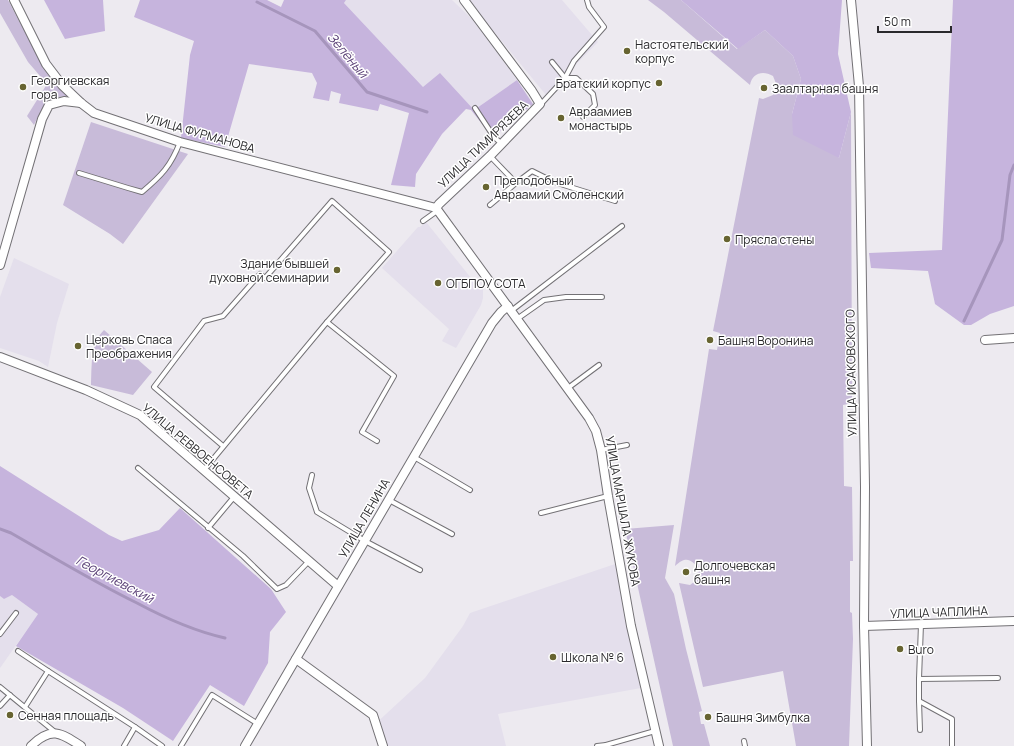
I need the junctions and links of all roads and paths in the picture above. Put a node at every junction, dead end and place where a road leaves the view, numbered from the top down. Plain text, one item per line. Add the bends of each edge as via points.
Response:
1 (14, 0) edge
2 (464, 0) edge
3 (587, 0) edge
4 (852, 0) edge
5 (552, 62) dead end
6 (565, 78) junction
7 (81, 103) junction
8 (540, 104) junction
9 (475, 108) dead end
10 (583, 117) dead end
11 (180, 142) junction
12 (502, 144) junction
13 (490, 156) junction
14 (79, 173) dead end
15 (516, 183) junction
16 (615, 201) dead end
17 (490, 205) dead end
18 (437, 209) junction
19 (423, 221) dead end
20 (622, 226) dead end
21 (0, 265) edge
22 (602, 297) dead end
23 (510, 309) junction
24 (517, 318) junction
25 (327, 322) junction
26 (1014, 338) edge
27 (985, 340) dead end
28 (0, 357) edge
29 (599, 365) dead end
30 (567, 388) junction
31 (377, 441) dead end
32 (627, 445) dead end
33 (223, 446) junction
34 (601, 450) junction
35 (414, 456) junction
36 (138, 468) dead end
37 (204, 470) junction
38 (312, 475) dead end
39 (470, 490) dead end
40 (234, 496) junction
41 (608, 496) junction
42 (389, 500) junction
43 (541, 513) dead end
44 (208, 528) junction
45 (452, 534) dead end
46 (364, 541) junction
47 (309, 561) junction
48 (420, 570) dead end
49 (338, 586) junction
50 (16, 613) dead end
51 (1014, 621) edge
52 (921, 624) junction
53 (864, 626) junction
54 (0, 634) edge
55 (18, 651) dead end
56 (296, 659) junction
57 (48, 671) junction
58 (998, 678) dead end
59 (919, 679) junction
60 (0, 687) edge
61 (10, 695) junction
62 (919, 701) junction
63 (0, 706) edge
64 (25, 707) junction
65 (258, 724) junction
66 (135, 727) junction
67 (920, 730) dead end
68 (655, 731) junction
69 (61, 735) junction
70 (744, 741) dead end
71 (606, 745) edge
72 (31, 746) edge
73 (81, 746) edge
74 (124, 746) edge
75 (162, 746) edge
76 (181, 746) edge
77 (245, 746) edge
78 (383, 746) edge
79 (597, 746) edge
80 (659, 746) edge
81 (745, 746) edge
82 (867, 746) edge
83 (952, 746) edge

1 - 7 street, УЛИЦА ФУРМАНОВА via 46,64 62,85
2 - 8 street, УЛИЦА ТИМИРЯЗЕВА
3 - 6 lane via 589,7 604,27 574,61
4 - 53 street, УЛИЦА ИСАКОВСКОГО via 859,86 865,487
5 - 6 lane
6 - 8 lane
6 - 10 lane via 576,78 592,94 595,105
7 - 11 street, УЛИЦА ФУРМАНОВА via 94,112
7 - 21 street via 64,101 49,105 42,119
8 - 12 street, УЛИЦА ТИМИРЯЗЕВА
9 - 12 lane via 494,137
11 - 14 lane via 174,159 142,192
11 - 18 street, УЛИЦА ФУРМАНОВА
12 - 13 street, УЛИЦА ТИМИРЯЗЕВА
13 - 15 lane
13 - 18 street, УЛИЦА ТИМИРЯЗЕВА via 439,204
15 - 16 lane via 532,171 554,182
15 - 17 lane
18 - 19 lane
18 - 23 street, УЛИЦА МАРШАЛА ЖУКОВА
20 - 23 lane
22 - 24 lane via 544,300
23 - 24 street, УЛИЦА МАРШАЛА ЖУКОВА
23 - 35 street, УЛИЦА ЛЕНИНА via 501,312 492,323
24 - 30 street, УЛИЦА МАРШАЛА ЖУКОВА
25 - 31 lane via 394,376 362,432
25 - 33 lane
25 - 33 lane via 389,252 332,201 265,278 260,274 223,316 204,321 154,387
26 - 27 street
28 - 37 street, УЛИЦА РЕВВОЕНСОВЕТА via 86,390 140,415
29 - 30 lane
30 - 34 street, УЛИЦА МАРШАЛА ЖУКОВА via 592,424
32 - 34 lane
33 - 37 lane
34 - 41 street, УЛИЦА МАРШАЛА ЖУКОВА
35 - 39 lane
35 - 42 street, УЛИЦА ЛЕНИНА
36 - 44 lane
37 - 40 street, УЛИЦА РЕВВОЕНСОВЕТА
38 - 46 lane via 309,488 317,512
40 - 44 lane
40 - 47 street, УЛИЦА РЕВВОЕНСОВЕТА
41 - 43 lane
41 - 68 street, УЛИЦА МАРШАЛА ЖУКОВА via 631,626
42 - 45 lane
42 - 46 street, УЛИЦА ЛЕНИНА
44 - 47 lane via 277,589 286,585
46 - 48 lane
46 - 49 street, УЛИЦА ЛЕНИНА
47 - 49 street, УЛИЦА РЕВВОЕНСОВЕТА
49 - 56 street, УЛИЦА ЛЕНИНА
50 - 54 lane
51 - 52 street, УЛИЦА ЧАПЛИНА
52 - 53 street, УЛИЦА ЧАПЛИНА
52 - 59 lane
53 - 82 street, УЛИЦА ИСАКОВСКОГО
55 - 57 lane
56 - 65 street, УЛИЦА ЛЕНИНА
56 - 78 street via 373,715
57 - 64 lane
57 - 66 lane
58 - 59 lane
59 - 62 lane
60 - 61 lane
61 - 63 lane
61 - 64 lane
62 - 67 lane
62 - 83 lane via 952,719
64 - 69 lane
65 - 76 lane via 212,695
65 - 77 street, УЛИЦА ЛЕНИНА
66 - 74 lane
66 - 75 lane
68 - 71 lane
68 - 80 street, УЛИЦА МАРШАЛА ЖУКОВА
69 - 72 street via 49,734
69 - 73 street
70 - 81 lane
71 - 79 lane

